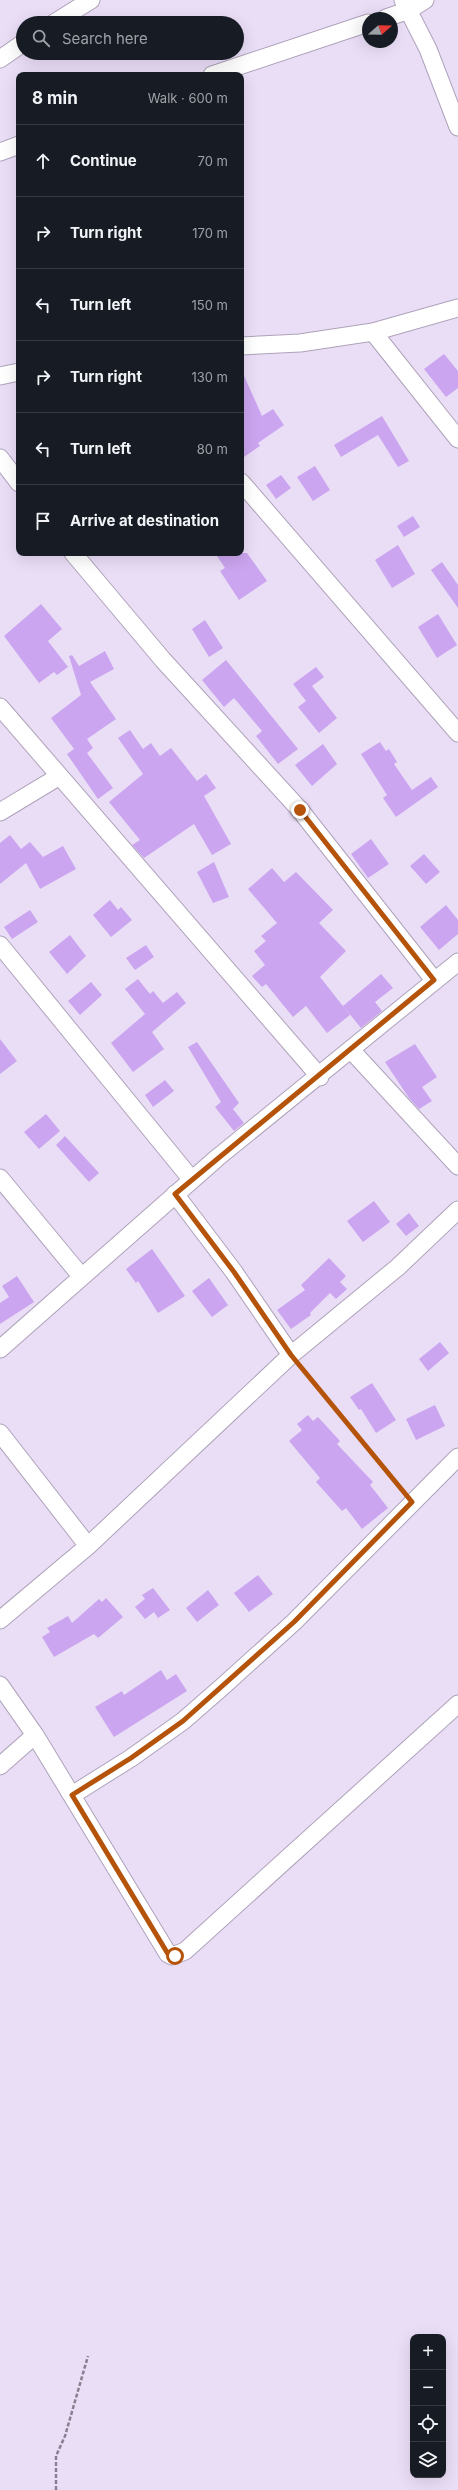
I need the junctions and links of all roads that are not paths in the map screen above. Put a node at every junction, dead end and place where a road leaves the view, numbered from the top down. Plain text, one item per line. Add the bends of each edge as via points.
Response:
1 (91, 0) edge
2 (425, 0) edge
3 (406, 5) edge
4 (395, 12) edge
5 (65, 16) edge
6 (362, 26) edge
7 (221, 72) edge
8 (458, 127) edge
9 (16, 145) edge
10 (0, 152) edge
11 (458, 308) edge
12 (372, 332) junction
13 (244, 346) edge
14 (16, 373) edge
15 (0, 376) edge
16 (458, 439) edge
17 (0, 458) edge
18 (16, 479) edge
19 (244, 485) edge
20 (76, 556) edge
21 (0, 707) edge
22 (458, 734) edge
23 (58, 777) junction
24 (0, 812) edge
25 (0, 945) edge
26 (458, 962) edge
27 (434, 980) junction
28 (351, 1050) junction
29 (320, 1077) junction
30 (458, 1166) edge
31 (0, 1178) edge
32 (192, 1180) junction
33 (175, 1194) junction
34 (458, 1210) edge
35 (81, 1276) junction
36 (0, 1349) edge
37 (291, 1355) junction
38 (0, 1434) edge
39 (458, 1458) edge
40 (88, 1546) junction
41 (0, 1620) edge
42 (0, 1685) edge
43 (458, 1704) edge
44 (35, 1735) junction
45 (0, 1766) edge
46 (72, 1795) junction

1 - 5 street
2 - 3 street
3 - 4 street
3 - 8 street
6 - 7 street
9 - 10 street
11 - 12 street
12 - 13 street via 300,343
12 - 16 street
14 - 15 street
17 - 18 street
19 - 22 street
20 - 27 street via 163,660 300,810
21 - 23 street
23 - 24 street
23 - 29 street
25 - 32 street
26 - 27 street
27 - 28 street
28 - 29 street
28 - 30 street
29 - 32 street
31 - 35 street
32 - 33 street
33 - 35 street
33 - 37 street via 234,1272
34 - 37 street via 398,1267
35 - 36 street
37 - 40 street
38 - 40 street
39 - 46 street via 294,1622 183,1721
40 - 41 street
42 - 44 street
43 - 46 street via 185,1951 175,1956 168,1954
44 - 45 street
44 - 46 street

